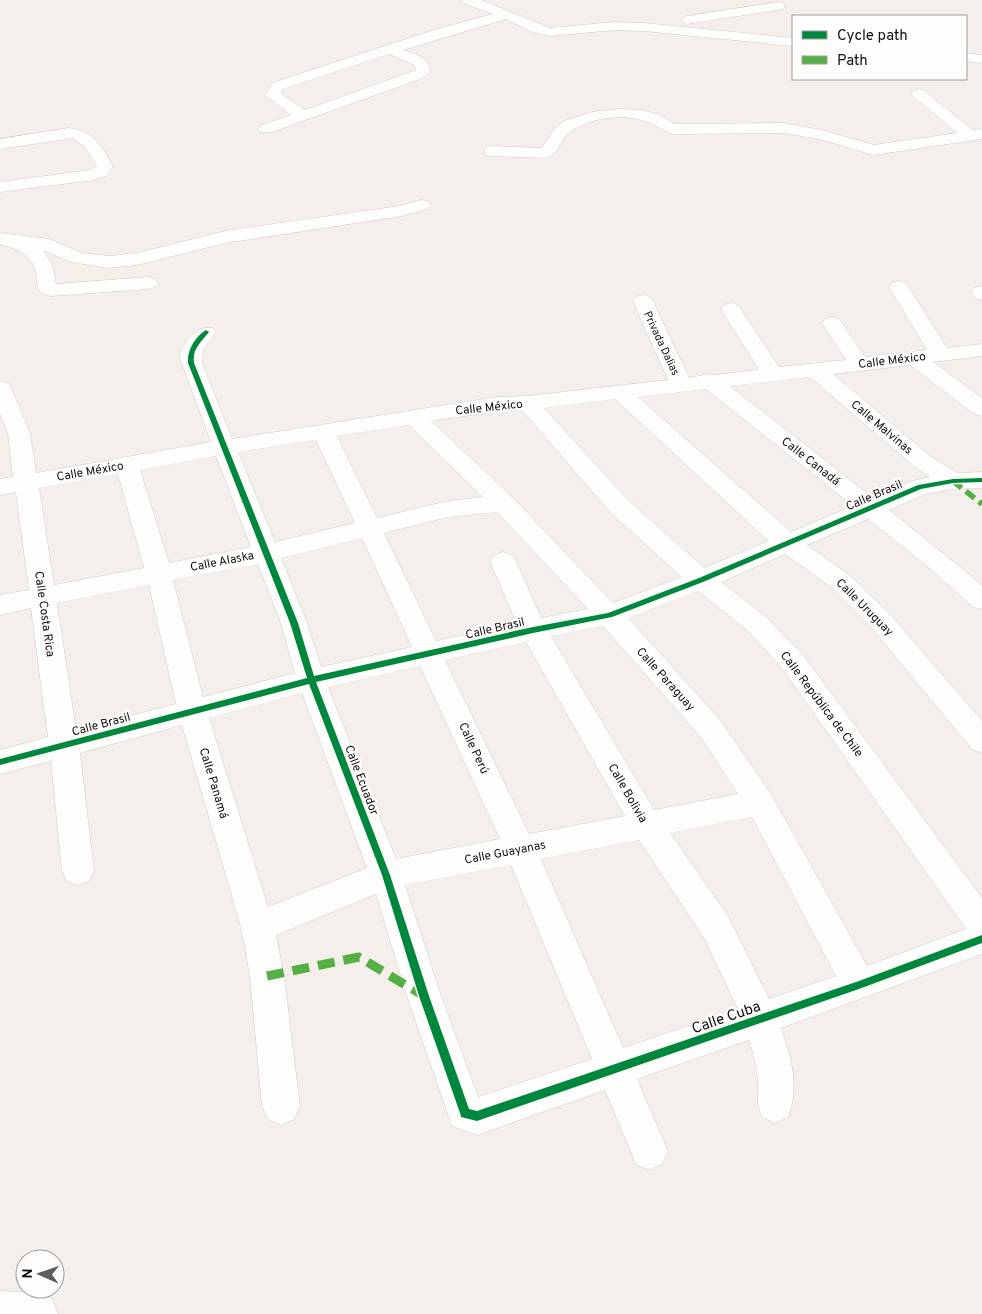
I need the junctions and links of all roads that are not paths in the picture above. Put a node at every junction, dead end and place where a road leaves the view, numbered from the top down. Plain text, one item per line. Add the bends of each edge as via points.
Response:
1 (468, 0) edge
2 (778, 6) edge
3 (507, 14) junction
4 (644, 27) junction
5 (792, 30) edge
6 (748, 36) junction
7 (792, 42) edge
8 (389, 49) junction
9 (967, 58) edge
10 (982, 59) edge
11 (919, 94) dead end
12 (302, 115) junction
13 (266, 129) dead end
14 (976, 135) edge
15 (0, 144) edge
16 (492, 151) dead end
17 (0, 187) edge
18 (421, 205) dead end
19 (8, 241) edge
20 (148, 283) dead end
21 (899, 287) dead end
22 (643, 302) dead end
23 (731, 309) dead end
24 (832, 323) dead end
25 (206, 332) dead end
26 (982, 350) edge
27 (940, 354) junction
28 (913, 357) junction
29 (858, 364) junction
30 (815, 370) junction
31 (773, 374) junction
32 (709, 380) junction
33 (681, 384) junction
34 (0, 388) edge
35 (619, 391) junction
36 (528, 403) junction
37 (982, 409) edge
38 (414, 417) junction
39 (324, 432) junction
40 (225, 447) junction
41 (127, 464) junction
42 (982, 480) edge
43 (952, 481) junction
44 (13, 484) edge
45 (503, 503) junction
46 (871, 509) junction
47 (369, 527) junction
48 (787, 543) junction
49 (267, 552) junction
50 (503, 561) dead end
51 (158, 574) junction
52 (701, 580) junction
53 (43, 598) junction
54 (982, 600) edge
55 (0, 605) edge
56 (609, 615) junction
57 (533, 630) junction
58 (430, 655) junction
59 (311, 680) junction
60 (192, 712) junction
61 (982, 741) edge
62 (64, 746) junction
63 (0, 762) edge
64 (760, 803) junction
65 (646, 824) junction
66 (521, 850) junction
67 (78, 871) dead end
68 (386, 874) junction
69 (982, 925) edge
70 (258, 927) junction
71 (982, 939) edge
72 (858, 986) junction
73 (761, 1020) junction
74 (614, 1069) junction
75 (775, 1104) dead end
76 (281, 1106) dead end
77 (477, 1116) joint
78 (649, 1151) dead end
79 (0, 1312) edge
80 (37, 1314) edge

1 - 3 street
2 - 4 street
3 - 4 street via 550,32 614,26
3 - 8 street
4 - 6 street
5 - 6 street
6 - 7 street
8 - 12 street via 277,86 273,95
8 - 12 street via 420,62 423,71
9 - 10 street
11 - 14 street
12 - 13 street
14 - 16 street via 873,150 800,130 673,129 656,118 641,114 599,114 562,130 546,153
15 - 17 street via 81,134 105,166 94,175
18 - 19 street via 402,211 225,237 137,259 109,262 78,258 49,245
19 - 20 street via 37,252 51,290
21 - 27 street
22 - 33 street, Privada Dalias
23 - 31 street
24 - 29 street
25 - 40 street, Calle Ecuador via 189,355
26 - 27 street, Calle México
27 - 28 street, Calle México
28 - 29 street, Calle México
28 - 37 street
29 - 30 street, Calle México
30 - 31 street, Calle México
30 - 43 street, Calle Malvinas via 923,462
31 - 32 street, Calle México
32 - 33 street, Calle México
32 - 46 street, Calle Canadá
33 - 35 street, Calle México
34 - 44 street, Calle Costa Rica via 19,432
35 - 36 street, Calle México
35 - 48 street, Calle Uruguay
36 - 38 street, Calle México via 497,404
36 - 52 street, Calle República de Chile via 619,506
38 - 39 street, Calle México
38 - 45 street, Calle Paraguay
39 - 40 street, Calle México
39 - 47 street, Calle Perú
40 - 41 street, Calle México
40 - 49 street, Calle Ecuador
41 - 44 street, Calle México
41 - 51 street, Calle Panamá
42 - 43 street, Calle Brasil
43 - 46 street, Calle Brasil via 920,487
44 - 53 street, Calle Costa Rica
45 - 47 street, Calle Alaska via 448,509
45 - 56 street, Calle Paraguay
46 - 48 street, Calle Brasil
46 - 54 street, Calle Canadá
47 - 49 street, Calle Alaska
47 - 58 street, Calle Perú
48 - 52 street, Calle Brasil
48 - 61 street, Calle Uruguay via 840,581 879,619
49 - 51 street, Calle Alaska
49 - 59 street, Calle Ecuador
50 - 57 street, Calle Bolivia
51 - 53 street, Calle Alaska
51 - 60 street, Calle Panamá
52 - 56 street, Calle Brasil
52 - 69 street, Calle República de Chile via 756,623 793,662
53 - 55 street, Calle Alaska
53 - 62 street, Calle Costa Rica
56 - 57 street, Calle Brasil
56 - 64 street, Calle Paraguay via 710,728
57 - 58 street, Calle Brasil
57 - 65 street, Calle Bolivia
58 - 59 street, Calle Brasil
58 - 66 street, Calle Perú
59 - 60 street, Calle Brasil
59 - 68 street, Calle Ecuador
60 - 62 street, Calle Brasil
60 - 70 street, Calle Panamá
62 - 63 street, Calle Brasil
62 - 67 street, Calle Costa Rica
64 - 65 street, Calle Guayanas
64 - 72 street, Calle Paraguay
65 - 66 street, Calle Guayanas
65 - 73 street, Calle Bolivia via 716,927
66 - 68 street, Calle Guayanas
66 - 74 street, Calle Perú
68 - 70 street, Calle Guayanas
68 - 77 street, Calle Ecuador via 465,1113
70 - 76 street, Calle Panamá via 267,976
71 - 72 street, Calle Cuba
72 - 73 street, Calle Cuba
73 - 74 street, Calle Cuba
73 - 75 street, Calle Bolivia via 773,1058
74 - 77 street, Calle Cuba
74 - 78 street, Calle Perú
79 - 80 street

